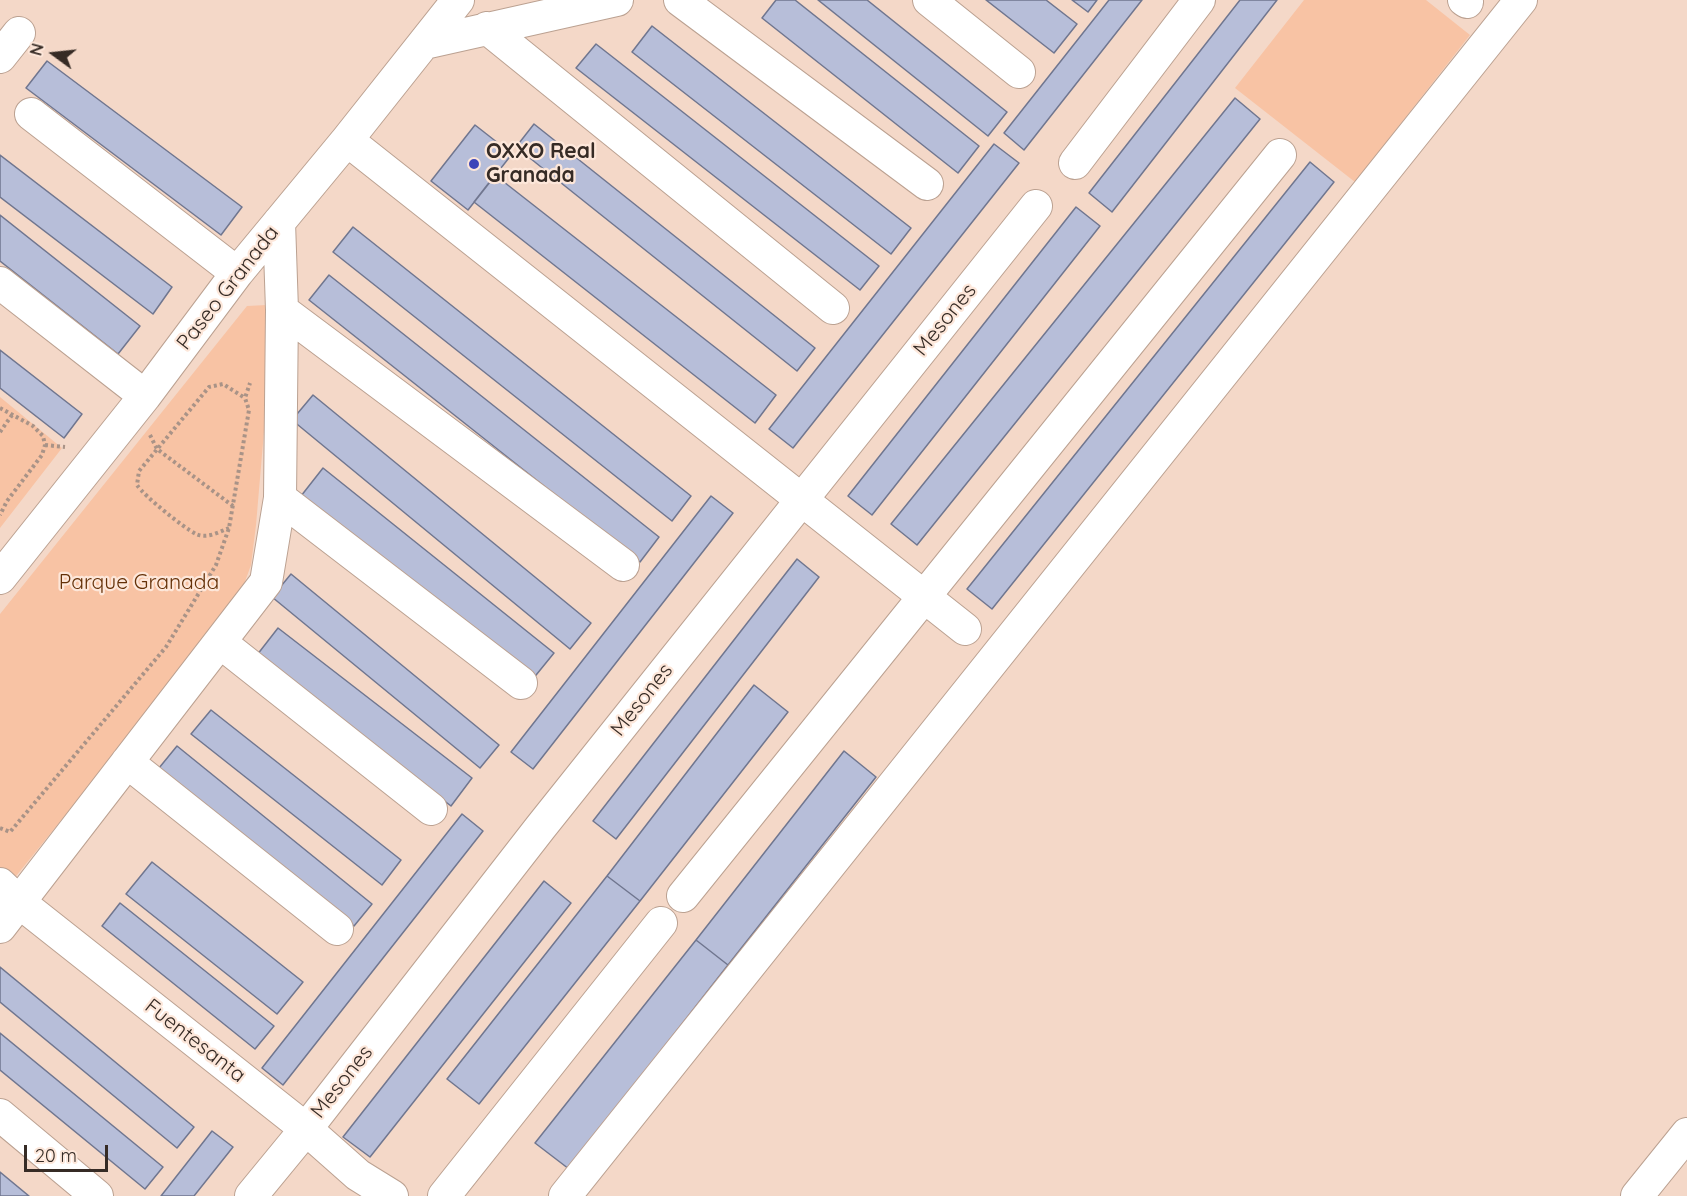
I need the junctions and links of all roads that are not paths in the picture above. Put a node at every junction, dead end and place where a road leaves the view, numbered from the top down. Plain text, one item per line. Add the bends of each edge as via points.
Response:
1 (458, 0) edge
2 (617, 0) edge
3 (680, 0) edge
4 (929, 0) edge
5 (1199, 0) edge
6 (1521, 0) edge
7 (487, 28) junction
8 (425, 43) junction
9 (1019, 72) dead end
10 (31, 114) dead end
11 (347, 140) junction
12 (1280, 155) dead end
13 (1075, 163) dead end
14 (927, 184) dead end
15 (1036, 206) dead end
16 (279, 222) junction
17 (237, 273) junction
18 (0, 283) edge
19 (833, 308) dead end
20 (282, 310) junction
21 (140, 402) junction
22 (280, 498) junction
23 (801, 499) junction
24 (623, 565) dead end
25 (0, 578) edge
26 (924, 597) junction
27 (965, 629) dead end
28 (221, 643) junction
29 (521, 683) dead end
30 (127, 762) junction
31 (431, 809) dead end
32 (10, 893) edge
33 (683, 896) dead end
34 (661, 923) dead end
35 (0, 927) edge
36 (337, 929) dead end
37 (0, 1115) edge
38 (306, 1129) junction
39 (1687, 1134) edge
40 (97, 1196) edge
41 (251, 1196) edge
42 (392, 1196) edge
43 (444, 1196) edge
44 (564, 1196) edge
45 (1637, 1196) edge

1 - 8 street, Paseo Granada
2 - 7 street
3 - 14 street
4 - 9 street
5 - 13 street
6 - 44 street
7 - 8 street
7 - 19 street
8 - 11 street, Paseo Granada
10 - 17 street
11 - 16 street, Paseo Granada
11 - 23 street
12 - 26 street
15 - 23 street, Mesones
16 - 17 street, Paseo Granada
16 - 20 street
17 - 21 street, Paseo Granada
18 - 21 street
20 - 22 street
20 - 24 street
21 - 25 street, Paseo Granada
22 - 28 street via 266,582
22 - 29 street
23 - 26 street
23 - 38 street, Mesones
26 - 27 street
26 - 33 street
28 - 30 street
28 - 31 street
30 - 32 street
30 - 36 street
32 - 35 street
32 - 38 street, Fuentesanta
34 - 43 street
37 - 40 street
38 - 41 street, Mesones
38 - 42 street, Fuentesanta via 358,1175
39 - 45 street

